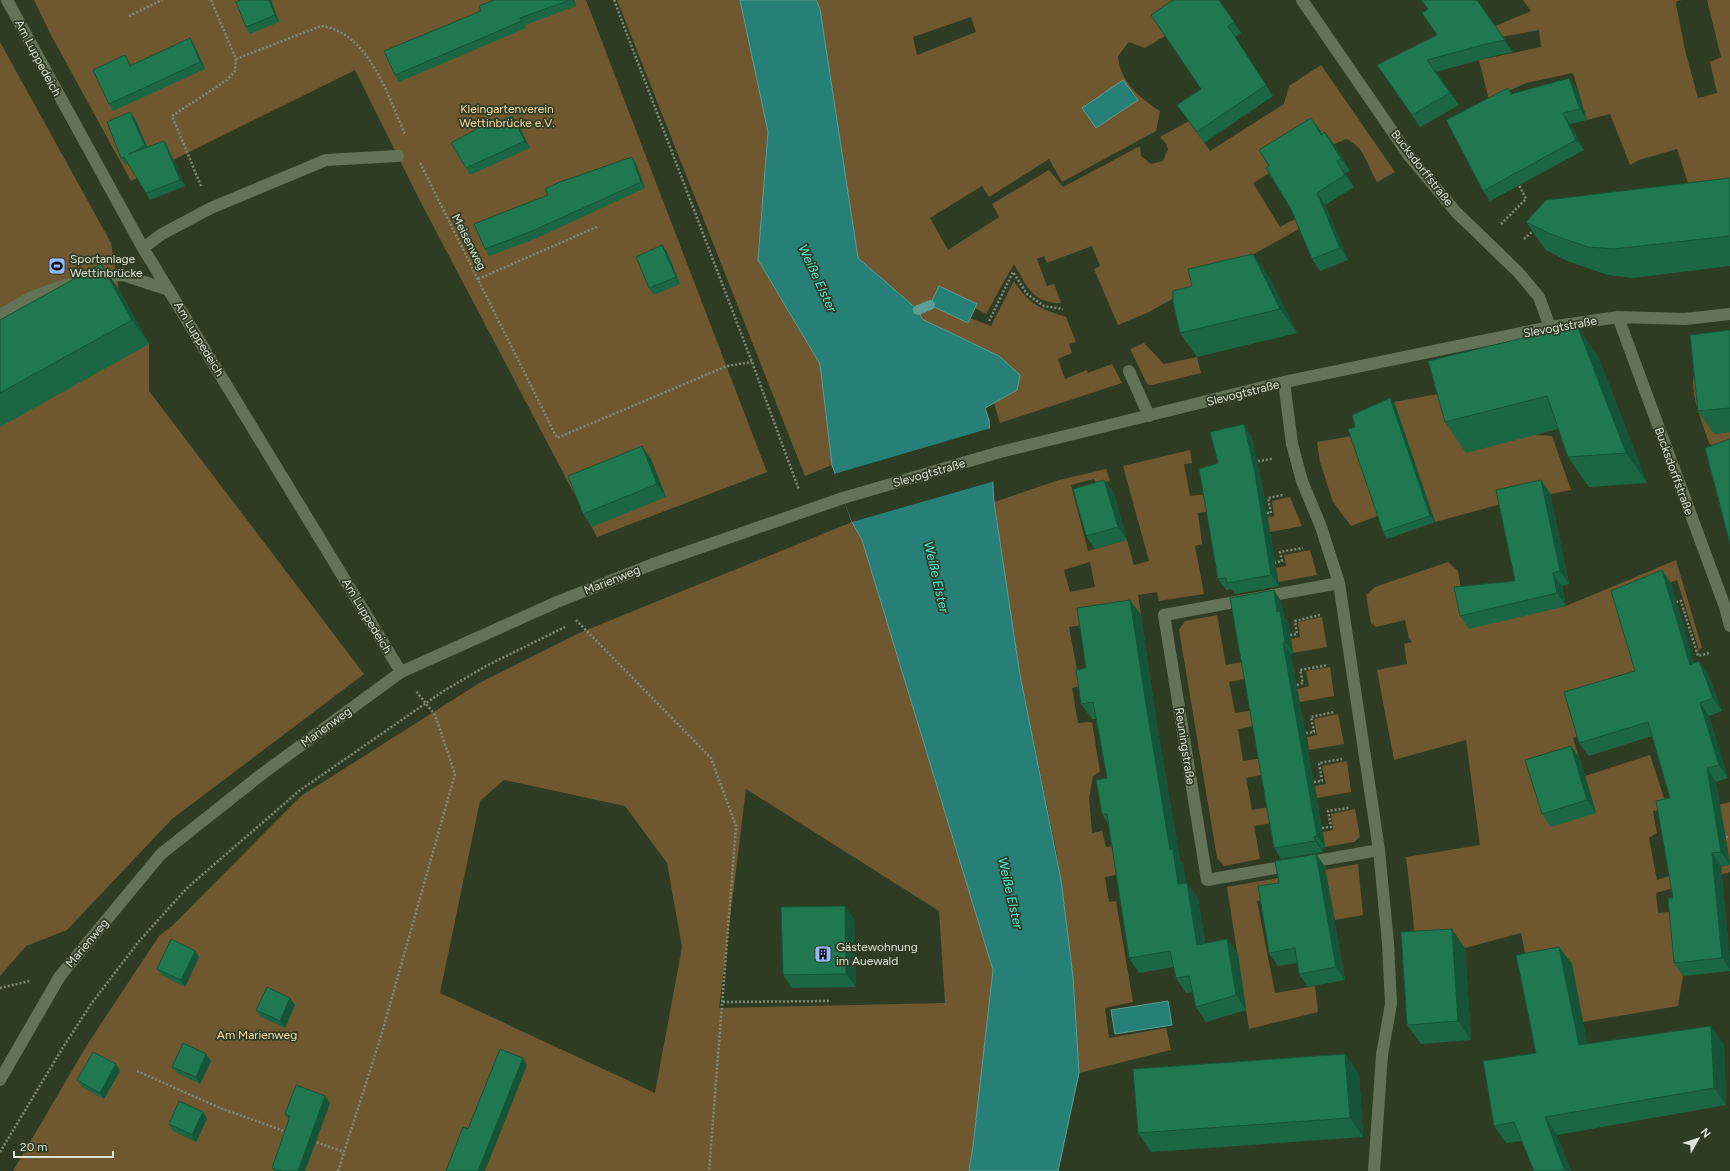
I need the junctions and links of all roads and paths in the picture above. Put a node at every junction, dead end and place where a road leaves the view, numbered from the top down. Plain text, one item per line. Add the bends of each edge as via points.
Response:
1 (6, 0) edge
2 (162, 0) edge
3 (211, 0) edge
4 (614, 0) edge
5 (1302, 0) edge
6 (129, 16) dead end
7 (236, 59) junction
8 (406, 135) dead end
9 (398, 156) dead end
10 (416, 156) dead end
11 (1519, 185) edge
12 (211, 208) junction
13 (1501, 224) dead end
14 (599, 226) dead end
15 (1540, 227) edge
16 (1524, 240) dead end
17 (144, 248) junction
18 (478, 279) junction
19 (169, 290) junction
20 (1063, 309) dead end
21 (1730, 314) edge
22 (0, 315) edge
23 (1618, 317) junction
24 (989, 321) dead end
25 (1550, 327) junction
26 (752, 362) junction
27 (1129, 371) dead end
28 (1284, 382) junction
29 (1149, 416) junction
30 (1273, 459) dead end
31 (1258, 461) dead end
32 (1284, 494) dead end
33 (807, 511) junction
34 (1267, 514) dead end
35 (766, 526) joint
36 (1303, 548) dead end
37 (1274, 563) dead end
38 (1339, 583) junction
39 (557, 602) junction
40 (1676, 602) dead end
41 (1327, 613) dead end
42 (583, 618) dead end
43 (576, 621) junction
44 (1730, 626) edge
45 (1690, 632) junction
46 (1685, 633) dead end
47 (1290, 635) dead end
48 (1709, 653) dead end
49 (1335, 664) dead end
50 (400, 672) junction
51 (1297, 685) dead end
52 (426, 703) junction
53 (1336, 712) dead end
54 (1306, 733) dead end
55 (1350, 758) dead end
56 (1314, 782) dead end
57 (1350, 807) dead end
58 (1322, 828) dead end
59 (1726, 837) dead end
60 (1730, 837) edge
61 (1379, 850) junction
62 (829, 1001) dead end
63 (723, 1002) junction
64 (137, 1071) dead end
65 (0, 1080) edge
66 (293, 1134) edge
67 (308, 1139) edge
68 (0, 1152) edge
69 (344, 1152) junction
70 (338, 1171) edge
71 (710, 1171) edge
72 (1374, 1171) edge

1 - 17 street, Am Luppedeich
2 - 6 path
3 - 7 path
4 - 26 path
5 - 25 street, Bucksdorffstraße via 1410,157 1456,212 1518,272 1539,297
7 - 8 path via 310,29 322,26 332,28 353,41 372,63
7 - 12 path via 235,71 227,80 172,116
9 - 12 street via 326,160
10 - 18 path, Meisenweg
11 - 13 path via 1526,199
12 - 17 street via 162,234
14 - 18 path
15 - 16 path
17 - 19 street, Am Luppedeich
18 - 26 path, Meisenweg via 557,438 726,366
19 - 22 street via 123,275 88,278 32,297
19 - 50 street, Am Luppedeich
20 - 24 path via 1044,306 1027,294 1013,272
21 - 23 street, Slevogtstraße via 1685,319
23 - 25 street, Slevogtstraße
23 - 44 street, Bucksdorffstraße
25 - 28 street, Slevogtstraße
26 - 33 path
27 - 29 street
28 - 29 street, Slevogtstraße
28 - 38 street via 1292,444 1302,481 1322,526
29 - 33 street, Slevogtstraße via 1000,452
30 - 31 path
32 - 34 path via 1268,498 1271,513
33 - 35 street, Slevogtstraße
35 - 39 street, Marienweg via 653,564
36 - 37 path via 1280,552 1282,561
38 - 61 street
38 - 61 street, Reuningstraße via 1164,615 1207,880
39 - 43 path
39 - 50 street, Marienweg
40 - 45 path via 1681,601
41 - 47 path via 1295,620 1297,634
42 - 43 path
43 - 52 path via 486,666
43 - 63 path via 711,758 736,826
45 - 46 path
45 - 48 path via 1698,656
49 - 51 path via 1300,670 1302,684
50 - 52 path
50 - 65 street, Marienweg via 262,774 161,854 60,976
52 - 68 path via 299,791 187,888 140,940 91,1004
52 - 69 path via 435,715 455,774 382,1032
53 - 54 path via 1311,717 1314,732
55 - 56 path via 1319,763 1322,781
57 - 58 path via 1328,811 1331,827
59 - 60 path
61 - 72 street via 1391,1004 1382,1054
62 - 63 path
63 - 71 path
64 - 66 path via 220,1108
67 - 69 path
69 - 70 path

